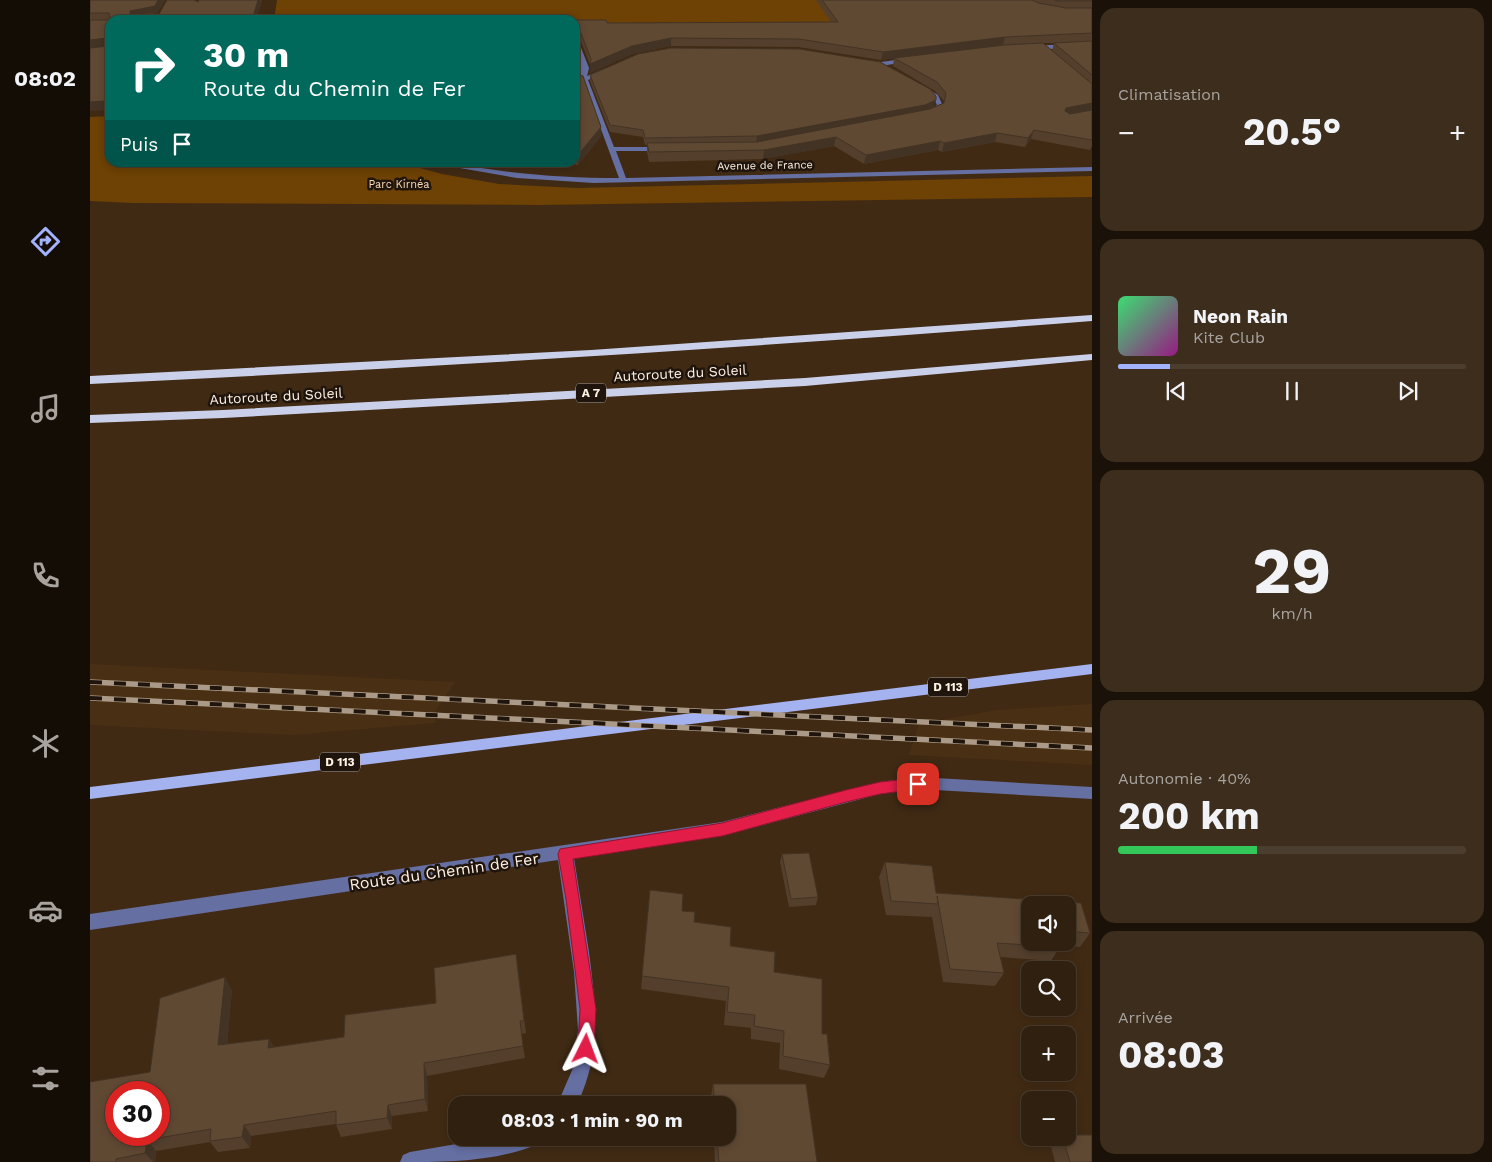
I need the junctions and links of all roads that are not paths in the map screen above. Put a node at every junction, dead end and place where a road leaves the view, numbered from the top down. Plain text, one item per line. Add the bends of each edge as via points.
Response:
1 (1092, 45) edge
2 (1042, 47) junction
3 (1023, 48) edge
4 (580, 53) edge
5 (1049, 53) edge
6 (915, 59) edge
7 (863, 61) edge
8 (881, 64) junction
9 (615, 66) edge
10 (898, 73) edge
11 (580, 79) edge
12 (583, 80) junction
13 (915, 83) edge
14 (917, 117) edge
15 (667, 149) edge
16 (611, 150) junction
17 (460, 167) edge
18 (1092, 169) edge
19 (623, 180) junction
20 (1092, 318) edge
21 (1092, 357) edge
22 (90, 380) edge
23 (90, 419) edge
24 (1092, 669) edge
25 (90, 793) edge
26 (1092, 794) edge
27 (565, 854) junction
28 (90, 922) edge
29 (572, 1096) edge
30 (498, 1146) edge
31 (410, 1162) edge

1 - 2 street
2 - 3 street
2 - 5 street
4 - 12 street via 586,68
6 - 8 street
7 - 8 street
8 - 10 street
9 - 12 street
11 - 12 street
12 - 16 street via 587,82
13 - 14 street via 936,96 940,106 934,112
15 - 16 street
16 - 19 street
17 - 19 street, Avenue de France via 519,178
18 - 19 street, Avenue de France
20 - 22 highway, Autoroute du Soleil via 784,342
21 - 23 highway, Autoroute du Soleil / A 7 via 805,382
24 - 25 main road, D 113
26 - 27 street, Route du Chemin de Fer via 918,784 880,788 722,829
27 - 28 street, Route du Chemin de Fer
27 - 29 street via 588,1009 586,1049
30 - 31 street

